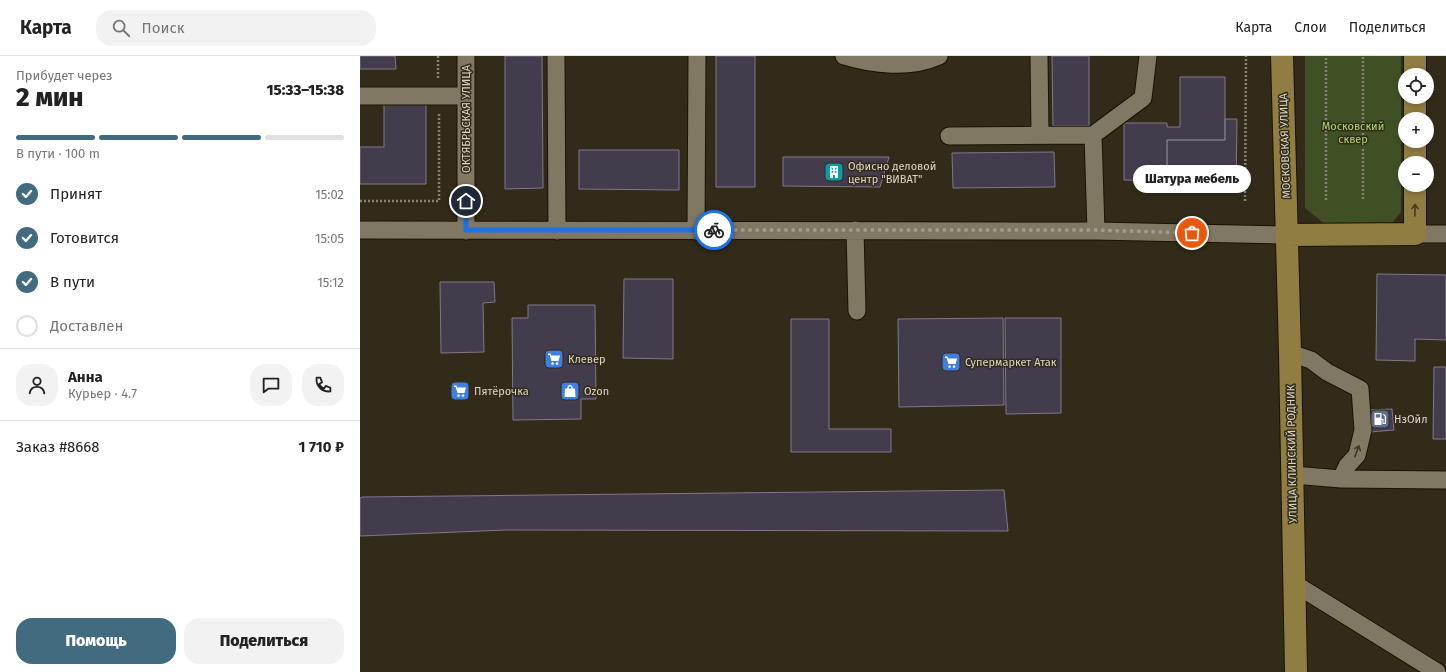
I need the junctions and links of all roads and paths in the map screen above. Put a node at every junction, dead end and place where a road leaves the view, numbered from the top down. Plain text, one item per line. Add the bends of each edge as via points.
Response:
1 (438, 56) edge
2 (466, 56) edge
3 (556, 56) edge
4 (697, 56) edge
5 (844, 56) edge
6 (939, 56) edge
7 (1039, 56) edge
8 (1148, 56) edge
9 (1246, 56) edge
10 (1282, 56) edge
11 (1326, 56) edge
12 (1363, 56) edge
13 (1415, 56) edge
14 (1415, 68) edge
15 (360, 96) edge
16 (438, 96) junction
17 (466, 96) junction
18 (1040, 134) junction
19 (1093, 135) junction
20 (949, 136) dead end
21 (1415, 192) edge
22 (1363, 199) dead end
23 (1245, 200) dead end
24 (1326, 200) dead end
25 (360, 201) edge
26 (360, 230) edge
27 (466, 230) junction
28 (557, 230) junction
29 (696, 230) junction
30 (855, 230) junction
31 (1096, 230) junction
32 (1415, 234) junction
33 (1446, 234) edge
34 (1287, 235) junction
35 (857, 312) dead end
36 (1290, 353) junction
37 (1293, 475) junction
38 (1341, 479) junction
39 (1446, 480) edge
40 (1295, 584) junction
41 (1296, 672) edge
42 (1436, 672) edge

1 - 16 path
2 - 17 street, ОКТЯБРЬСКАЯ УЛИЦА
3 - 28 street
4 - 29 street
5 - 6 street via 877,63 908,64
7 - 18 street
8 - 19 street via 1143,98
9 - 23 path
10 - 34 main road, МОСКОВСКАЯ УЛИЦА
11 - 24 path
12 - 22 path
13 - 14 main road
15 - 16 street
16 - 17 street
16 - 25 path via 439,200
17 - 27 street, ОКТЯБРЬСКАЯ УЛИЦА
18 - 19 street
18 - 20 street
19 - 31 street
32 -> 21 main road
26 - 27 street
27 - 28 street
28 - 29 street
29 - 30 street
30 - 31 street
30 - 35 street
31 - 34 street
32 - 33 street
32 - 34 main road
34 - 36 main road, УЛИЦА КЛИНСКИЙ РОДНИК
36 - 37 main road, УЛИЦА КЛИНСКИЙ РОДНИК
38 -> 36 street via 1357,455 1363,430 1360,389 1327,372 1311,360
37 - 38 street
37 - 40 main road, УЛИЦА КЛИНСКИЙ РОДНИК
38 - 39 street
40 - 41 main road, УЛИЦА КЛИНСКИЙ РОДНИК
40 - 42 street

